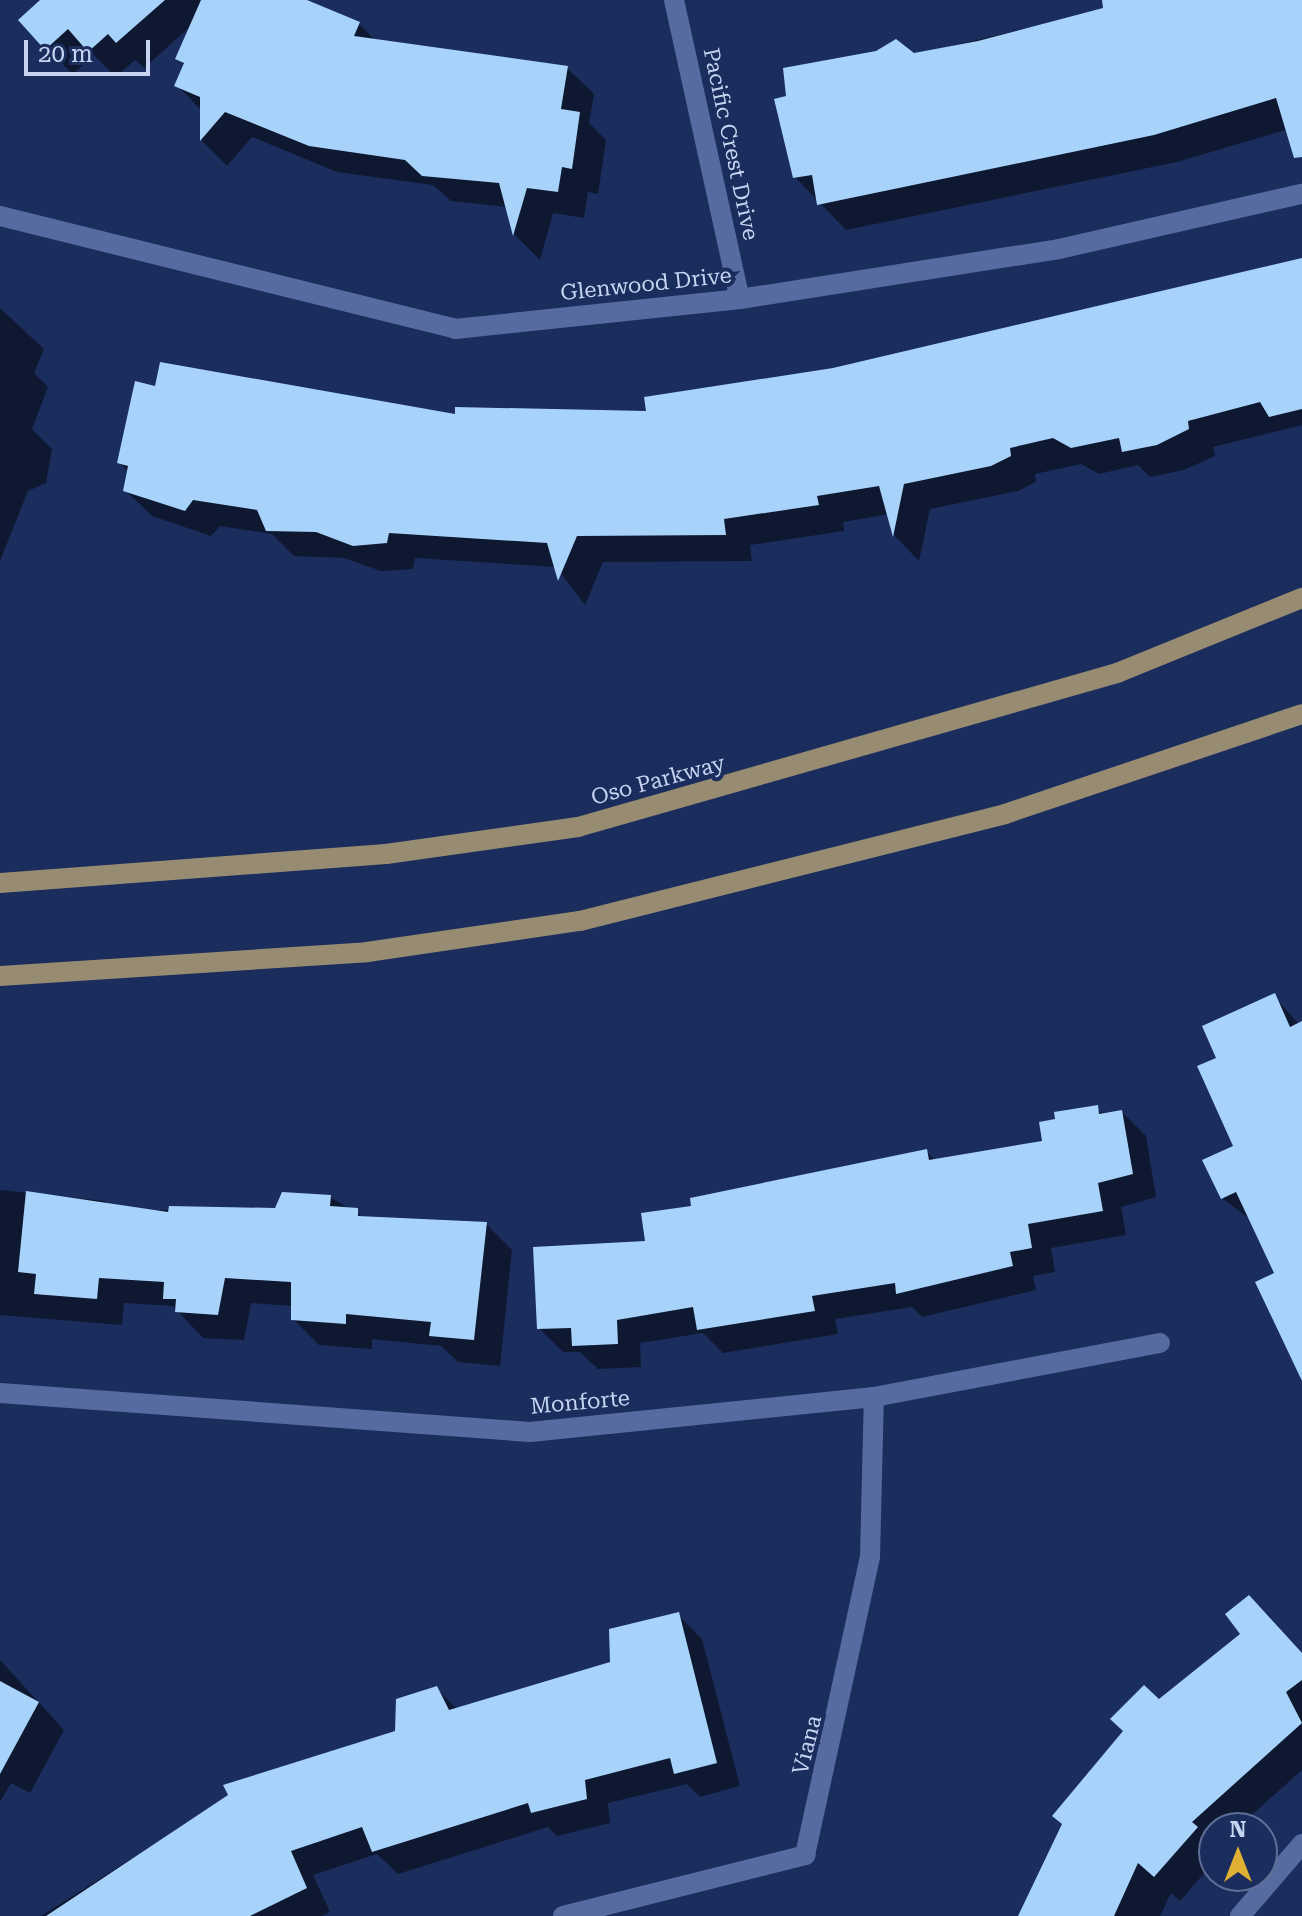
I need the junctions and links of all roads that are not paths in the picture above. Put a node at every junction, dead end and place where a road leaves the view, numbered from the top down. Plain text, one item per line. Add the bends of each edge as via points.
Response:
1 (674, 0) edge
2 (1302, 194) edge
3 (0, 216) edge
4 (740, 299) junction
5 (1302, 598) edge
6 (1302, 714) edge
7 (0, 883) edge
8 (0, 976) edge
9 (1160, 1343) dead end
10 (0, 1393) edge
11 (874, 1397) junction
12 (1302, 1844) edge
13 (563, 1916) edge
14 (1240, 1916) edge

1 - 4 street, Pacific Crest Drive
2 - 4 street, Glenwood Drive via 1059,249
3 - 4 street, Glenwood Drive via 455,329
5 - 7 main road, Oso Parkway via 1074,687 578,827 386,854
6 - 8 main road via 1005,814 604,916 367,952
9 - 11 street, Monforte
10 - 11 street, Monforte via 530,1432
11 - 13 street, Viana via 870,1557 805,1855
12 - 14 street

